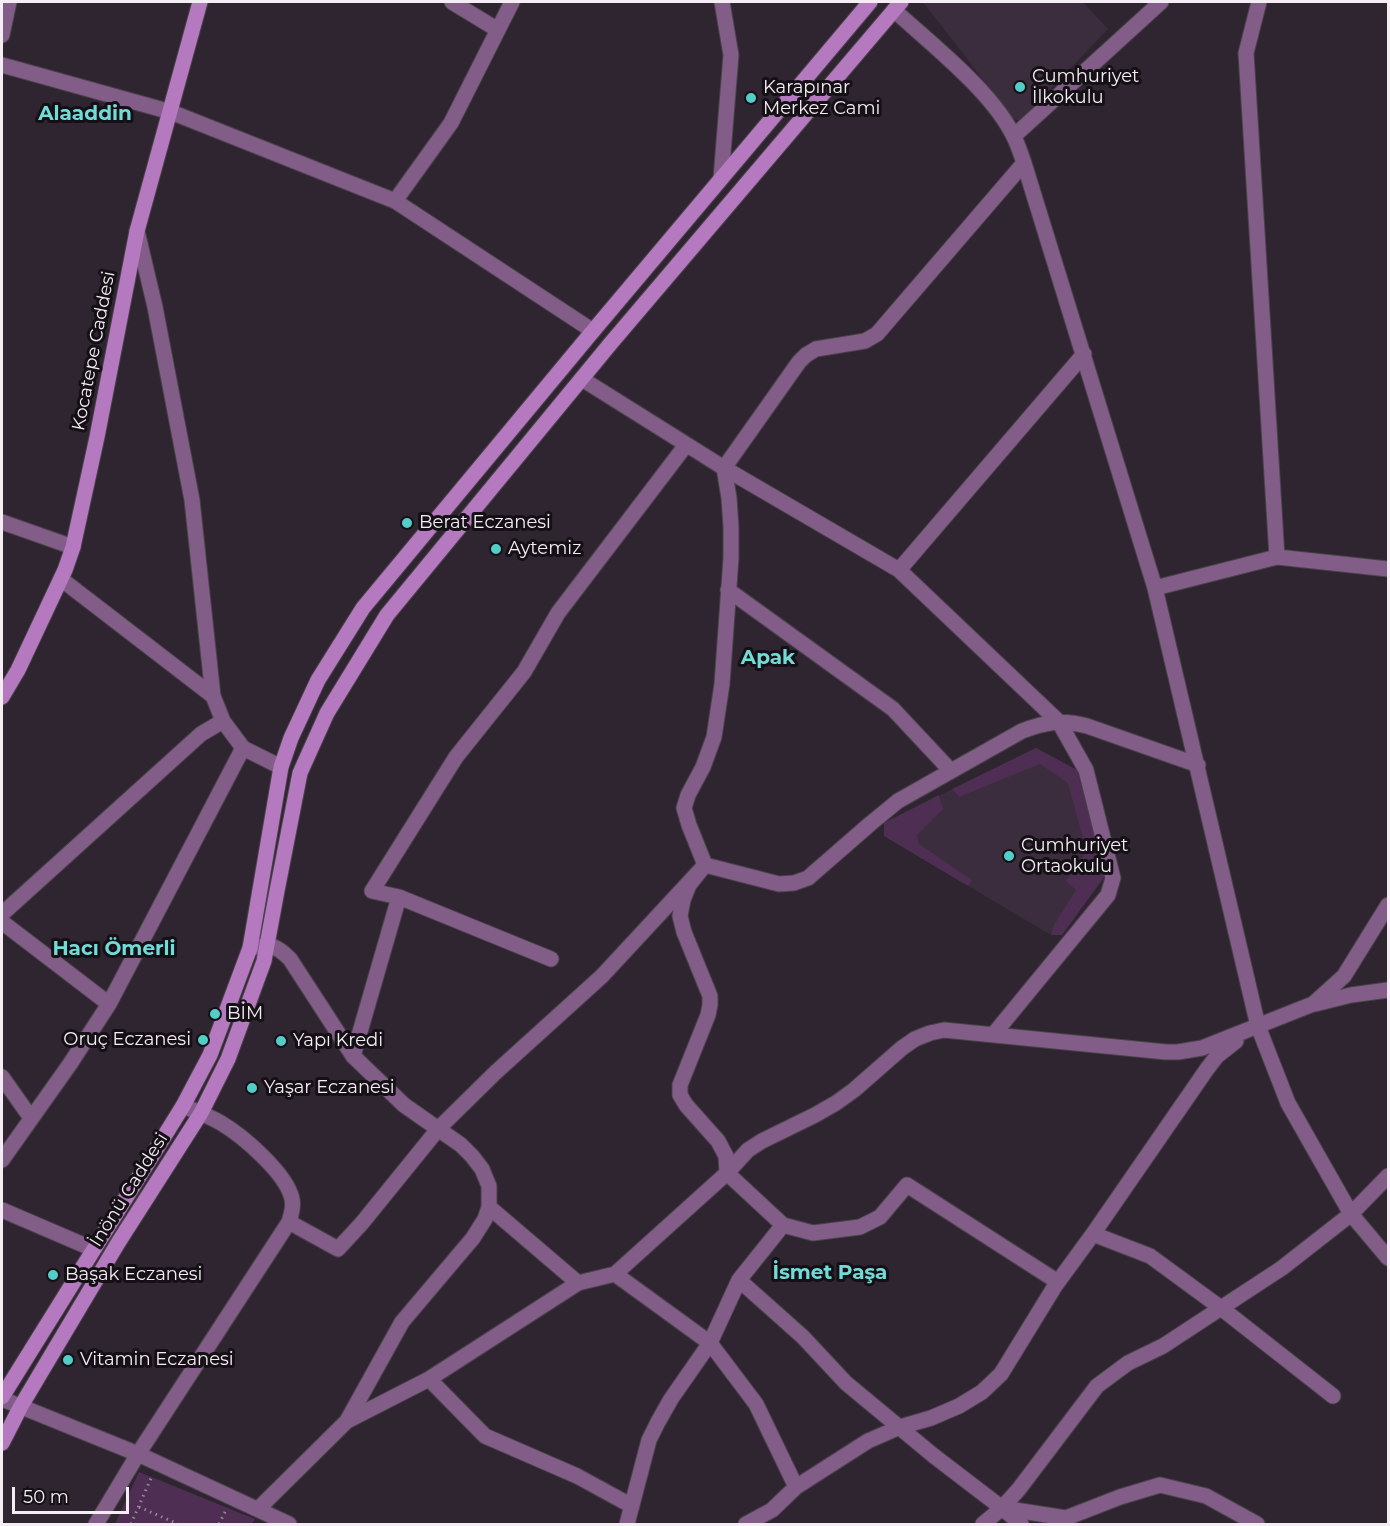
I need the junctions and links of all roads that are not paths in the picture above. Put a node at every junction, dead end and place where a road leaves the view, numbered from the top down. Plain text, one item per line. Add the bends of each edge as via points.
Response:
1 (9, 2) edge
2 (200, 2) edge
3 (452, 2) edge
4 (512, 2) edge
5 (722, 2) edge
6 (870, 2) edge
7 (1161, 2) edge
8 (1253, 4) edge
9 (897, 6) edge
10 (498, 30) junction
11 (2, 35) edge
12 (2, 65) edge
13 (171, 112) junction
14 (1014, 136) junction
15 (1024, 163) junction
16 (721, 178) junction
17 (395, 201) junction
18 (136, 231) junction
19 (593, 331) junction
20 (611, 343) junction
21 (1084, 354) junction
22 (564, 367) junction
23 (582, 379) junction
24 (686, 445) junction
25 (724, 468) junction
26 (2, 522) edge
27 (73, 547) junction
28 (1277, 558) junction
29 (1389, 569) edge
30 (899, 570) junction
31 (61, 579) junction
32 (1155, 588) junction
33 (728, 590) junction
34 (213, 696) junction
35 (2, 698) edge
36 (223, 721) junction
37 (1059, 722) junction
38 (243, 748) junction
39 (1198, 765) junction
40 (281, 767) junction
41 (951, 771) junction
42 (705, 865) junction
43 (399, 897) junction
44 (1389, 905) edge
45 (2, 914) edge
46 (2, 922) edge
47 (267, 945) junction
48 (250, 948) junction
49 (551, 958) dead end
50 (1389, 990) edge
51 (109, 1004) junction
52 (1313, 1005) junction
53 (1258, 1026) junction
54 (993, 1035) junction
55 (353, 1056) junction
56 (2, 1077) edge
57 (183, 1106) junction
58 (201, 1113) junction
59 (31, 1118) junction
60 (439, 1128) junction
61 (2, 1160) edge
62 (727, 1173) junction
63 (1389, 1176) edge
64 (489, 1207) junction
65 (2, 1210) edge
66 (1351, 1214) junction
67 (289, 1222) junction
68 (783, 1224) junction
69 (1093, 1234) junction
70 (93, 1249) junction
71 (1389, 1258) edge
72 (615, 1274) junction
73 (739, 1280) junction
74 (1058, 1282) junction
75 (578, 1283) junction
76 (1221, 1308) junction
77 (710, 1343) junction
78 (429, 1379) junction
79 (1333, 1396) dead end
80 (2, 1398) edge
81 (21, 1406) junction
82 (346, 1421) junction
83 (900, 1427) junction
84 (2, 1443) edge
85 (138, 1454) junction
86 (796, 1487) junction
87 (632, 1506) junction
88 (1002, 1508) junction
89 (258, 1509) junction
90 (96, 1524) edge
91 (289, 1524) edge
92 (627, 1524) edge
93 (746, 1524) edge
94 (983, 1524) edge
95 (1021, 1524) edge
96 (1257, 1524) edge

1 - 11 street
2 - 13 main road, Kocatepe Caddesi
3 - 10 street
4 - 10 street
5 - 16 street via 731,55
6 - 16 main road, İnönü Caddesi
7 - 14 street
8 - 28 street via 1246,53
9 - 14 street via 984,94
9 - 20 main road, İnönü Caddesi
10 - 17 street via 451,123
12 - 13 street
13 - 17 street
13 - 18 main road, Kocatepe Caddesi
14 - 15 street
15 - 21 street
15 - 25 street via 877,334 865,341 816,349 799,362
16 - 19 main road, İnönü Caddesi
17 - 19 street
18 - 27 main road, Kocatepe Caddesi via 98,437
18 - 34 street via 155,307 192,500
19 - 20 main road
19 - 22 main road, İnönü Caddesi
20 - 23 main road, İnönü Caddesi
21 - 30 street
21 - 32 street
22 - 23 main road
22 - 40 main road, İnönü Caddesi via 363,608 318,680
23 - 24 street
23 - 47 main road, İnönü Caddesi via 387,615 327,713 300,773
24 - 25 street
24 - 43 street via 558,613 524,672 456,757 372,891
25 - 30 street
25 - 33 street via 731,527
26 - 27 street
27 - 31 main road, Kocatepe Caddesi
28 - 29 street
28 - 32 street
30 - 37 street
31 - 34 street
31 - 35 main road, Kocatepe Caddesi
32 - 39 street
33 - 41 street via 893,709
33 - 42 street via 714,737 684,808
34 - 36 street
36 - 38 street
36 - 45 street via 201,734
37 - 39 street via 1087,726
37 - 41 street via 1022,731
37 - 54 street via 1086,770 1113,878 1108,895
38 - 40 street
38 - 51 street
39 - 53 street
40 - 48 main road, İnönü Caddesi
41 - 42 street via 898,801 808,878 779,884
42 - 60 street via 602,976
42 - 62 street via 689,885 680,916 710,1005 680,1085 680,1095 718,1141 726,1156
43 - 49 street
43 - 55 street
44 - 52 street via 1344,976
46 - 51 street
47 - 48 street
47 - 55 street via 290,958
47 - 58 main road, İnönü Caddesi via 228,1059
48 - 57 main road, İnönü Caddesi via 210,1055
50 - 52 street
51 - 59 street
52 - 53 street
53 - 54 street via 1202,1048 1178,1052
53 - 66 street via 1288,1103
53 - 69 street via 1229,1045 1207,1069
54 - 62 street via 944,1030 915,1038 854,1090 748,1150
55 - 60 street via 404,1105
56 - 59 street
57 - 58 street
57 - 70 main road, İnönü Caddesi
58 - 67 street via 239,1135 279,1175 292,1200
58 - 81 main road, İnönü Caddesi
59 - 61 street
60 - 64 street via 482,1169 489,1186
60 - 67 street via 338,1249
62 - 68 street
62 - 72 street
63 - 66 street
64 - 75 street
64 - 82 street via 473,1238 402,1322
65 - 70 street
66 - 71 street
66 - 76 street via 1282,1268
67 - 85 street
68 - 73 street
68 - 74 street via 813,1233 860,1227 880,1217 907,1185
69 - 74 street
69 - 76 street via 1150,1256
70 - 80 main road, İnönü Caddesi
72 - 75 street
72 - 77 street
73 - 77 street
73 - 83 street via 804,1337 846,1383
74 - 83 street via 1001,1374 982,1392 931,1418
75 - 78 street
76 - 79 street
76 - 88 street via 1097,1386
77 - 86 street via 756,1404
77 - 87 street via 671,1399 649,1440
78 - 82 street
78 - 87 street via 485,1437 577,1476
80 - 81 street
81 - 84 main road, İnönü Caddesi
81 - 85 street
82 - 89 street
83 - 86 street via 868,1441
83 - 88 street
85 - 89 street
85 - 90 street
86 - 93 street via 772,1510
87 - 92 street
88 - 94 street
88 - 95 street
88 - 96 street via 1066,1518 1160,1485 1206,1496
89 - 91 street

